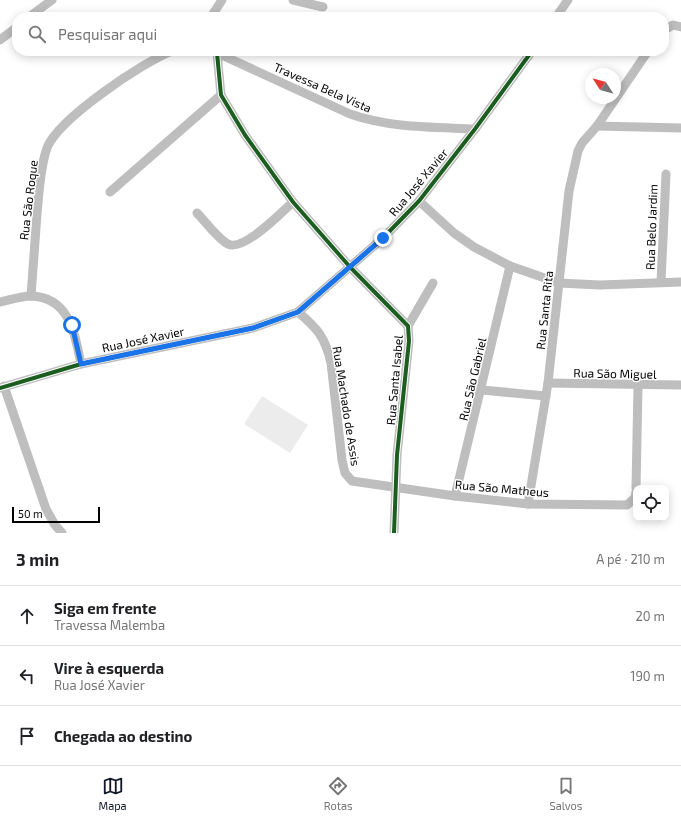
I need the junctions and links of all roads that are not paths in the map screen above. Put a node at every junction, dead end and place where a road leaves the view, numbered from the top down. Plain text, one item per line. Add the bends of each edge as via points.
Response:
1 (52, 0) edge
2 (222, 0) edge
3 (293, 0) edge
4 (568, 0) edge
5 (323, 7) dead end
6 (35, 12) edge
7 (214, 12) edge
8 (560, 12) edge
9 (669, 27) edge
10 (681, 27) edge
11 (12, 31) edge
12 (0, 40) edge
13 (161, 56) edge
14 (216, 56) edge
15 (224, 56) edge
16 (528, 56) edge
17 (645, 56) edge
18 (221, 95) junction
19 (597, 126) junction
20 (681, 128) edge
21 (475, 129) junction
22 (666, 174) dead end
23 (110, 192) dead end
24 (419, 200) junction
25 (293, 202) junction
26 (197, 213) dead end
27 (510, 266) junction
28 (350, 267) junction
29 (661, 282) junction
30 (681, 282) edge
31 (433, 283) dead end
32 (559, 283) junction
33 (30, 296) junction
34 (0, 302) edge
35 (298, 312) junction
36 (408, 326) junction
37 (81, 364) junction
38 (548, 383) junction
39 (681, 385) edge
40 (638, 386) junction
41 (2, 387) edge
42 (482, 390) junction
43 (546, 396) junction
44 (359, 482) joint
45 (636, 485) edge
46 (396, 487) junction
47 (455, 496) junction
48 (633, 500) edge
49 (528, 504) junction
50 (62, 533) edge
51 (394, 533) edge

1 - 6 street
2 - 7 street
3 - 5 street
4 - 8 street
9 - 10 street via 673,25
11 - 12 street
13 - 33 street, Rua São Roque via 123,77 66,124 47,147 39,191
14 - 18 street
15 - 21 street, Travessa Bela Vista via 370,121 404,126
16 - 21 street, Rua José Xavier
17 - 19 street, Rua Santa Rita
18 - 23 street
18 - 25 street, Rua Santa Isabel via 245,135
19 - 20 street
19 - 32 street, Rua Santa Rita via 582,143 575,161
21 - 24 street, Rua José Xavier
22 - 29 street, Rua Belo Jardim
24 - 27 street via 454,233
24 - 28 street, Rua José Xavier via 383,238
25 - 26 street via 250,239 239,245 226,243
25 - 28 street, Rua Santa Isabel
27 - 32 street
27 - 42 street, Rua São Gabriel
28 - 35 street, Rua José Xavier
28 - 36 street, Rua Santa Isabel
29 - 30 street
29 - 32 street via 600,285
31 - 36 street
32 - 38 street, Rua Santa Rita
33 - 34 street
33 - 37 street via 53,302 67,316
35 - 37 street, Rua José Xavier via 253,328
35 - 44 street, Rua Machado de Assis via 323,336 327,348 344,468 349,478
36 - 46 street, Rua Santa Isabel
37 - 41 street, Rua José Xavier
38 - 40 street, Rua São Miguel
38 - 43 street, Rua Santa Rita
39 - 40 street, Rua São Miguel
40 - 45 street
41 - 50 street via 46,509
42 - 43 street
42 - 47 street, Rua São Gabriel
43 - 49 street, Rua Santa Rita
44 - 46 street, Rua São Matheus
46 - 47 street, Rua São Matheus
46 - 51 street, Rua Santa Isabel
47 - 49 street, Rua São Matheus
48 - 49 street, Rua São Matheus via 627,505

